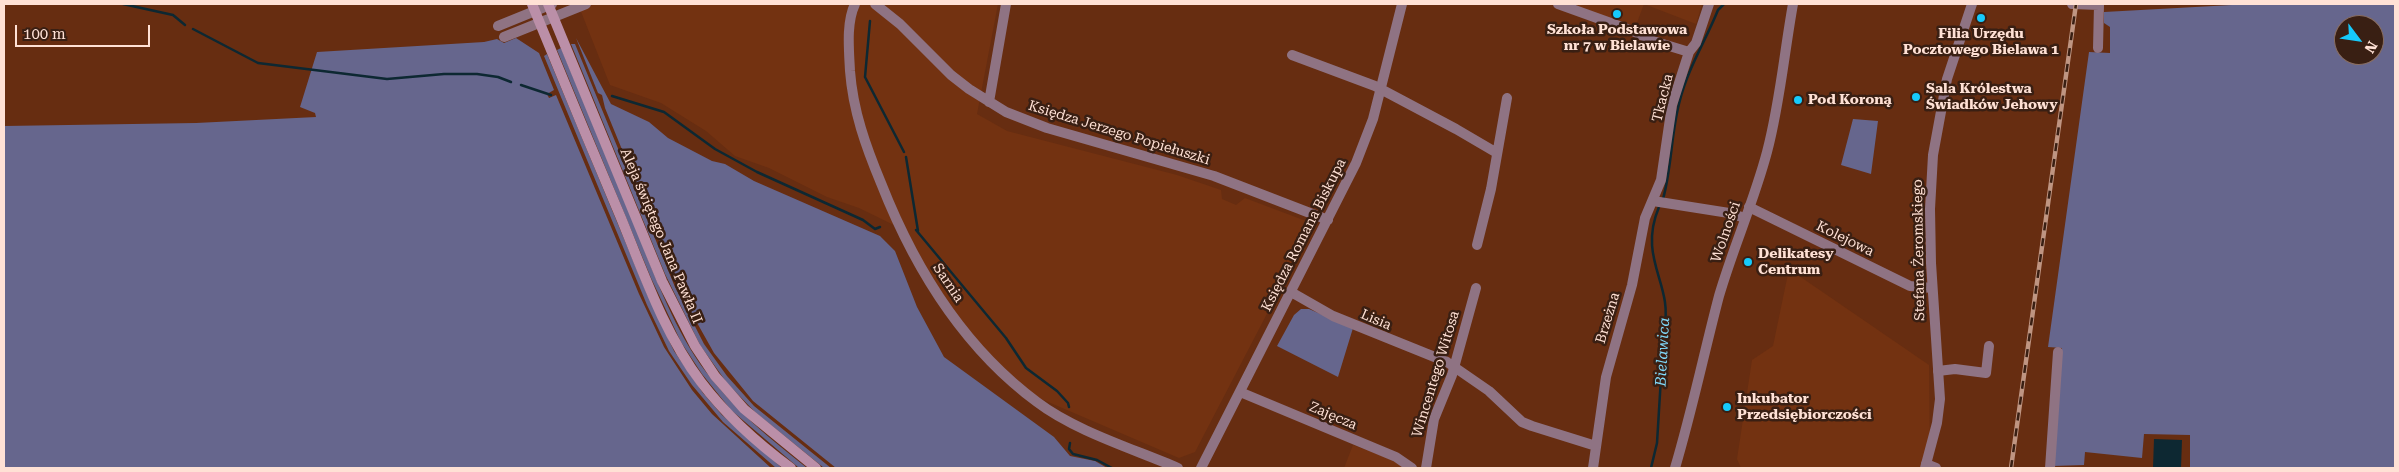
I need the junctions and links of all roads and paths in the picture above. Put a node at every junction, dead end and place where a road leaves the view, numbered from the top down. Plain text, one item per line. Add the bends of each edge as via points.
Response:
1 (550, 4) edge
2 (586, 4) edge
3 (855, 4) edge
4 (875, 4) edge
5 (1006, 4) edge
6 (1402, 4) edge
7 (1558, 4) edge
8 (1709, 4) edge
9 (1793, 4) edge
10 (1972, 4) edge
11 (2072, 4) edge
12 (2099, 5) edge
13 (534, 7) edge
14 (554, 17) junction
15 (540, 22) junction
16 (498, 26) dead end
17 (504, 37) dead end
18 (2098, 48) dead end
19 (1689, 52) junction
20 (1292, 55) dead end
21 (1380, 89) junction
22 (1507, 98) dead end
23 (990, 102) junction
24 (1497, 153) junction
25 (1652, 201) junction
26 (1749, 207) junction
27 (1745, 218) junction
28 (1328, 220) junction
29 (1477, 245) dead end
30 (1476, 288) dead end
31 (1932, 288) junction
32 (1291, 292) junction
33 (1989, 346) dead end
34 (2058, 352) dead end
35 (1454, 367) junction
36 (1938, 371) junction
37 (1240, 392) junction
38 (1596, 446) junction
39 (1929, 467) edge
40 (791, 468) edge
41 (816, 468) edge
42 (1178, 468) edge
43 (1201, 468) edge
44 (1412, 468) edge
45 (1426, 468) edge
46 (1593, 468) edge
47 (1675, 468) edge
48 (2050, 468) edge

1 - 13 street
1 - 14 main road, Aleja świętego Jana Pawła II
2 - 14 street
3 - 42 street, Sarnia via 849,35 849,60 854,99 866,146 900,228 941,300 991,362 1039,404 1074,423
4 - 23 street, Księdza Jerzego Popiełuszki via 951,75
5 - 23 street
6 - 21 street, Księdza Romana Biskupa
7 - 19 street
8 - 19 street, Tkacka via 1696,43
9 - 26 street, Wolności via 1779,104
10 - 31 street, Stefana Żeromskiego via 1950,68 1936,136 1930,209
11 - 12 street
12 - 18 street
13 - 15 main road
13 - 16 street
14 - 15 street
14 - 41 main road, Aleja świętego Jana Pawła II via 662,280 695,346 715,376 744,409
15 - 17 street
15 - 40 main road via 646,280 674,340 700,381 723,409
19 - 25 street, Tkacka via 1672,105 1661,180
20 - 21 street
21 - 24 street
21 - 28 street, Księdza Romana Biskupa via 1362,149
22 - 24 street
23 - 28 street, Księdza Jerzego Popiełuszki via 1033,123 1193,169
24 - 29 street
25 - 27 street
25 - 38 street, Brzeżna via 1606,377
26 - 27 street, Wolności
26 - 31 street, Kolejowa via 1910,286
27 - 47 street, Wolności via 1719,296
28 - 32 street, Księdza Romana Biskupa
30 - 35 street, Wincentego Witosa
31 - 36 street, Stefana Żeromskiego
32 - 35 street, Lisia via 1333,316
32 - 37 street, Księdza Romana Biskupa
33 - 36 street via 1986,373 1955,369
34 - 48 street
35 - 38 street via 1492,394 1522,422
35 - 45 street, Wincentego Witosa via 1434,419
36 - 39 street, Stefana Żeromskiego via 1939,409
37 - 43 street, Księdza Romana Biskupa
37 - 44 street, Zajęcza via 1396,457
38 - 46 street, Brzeżna

